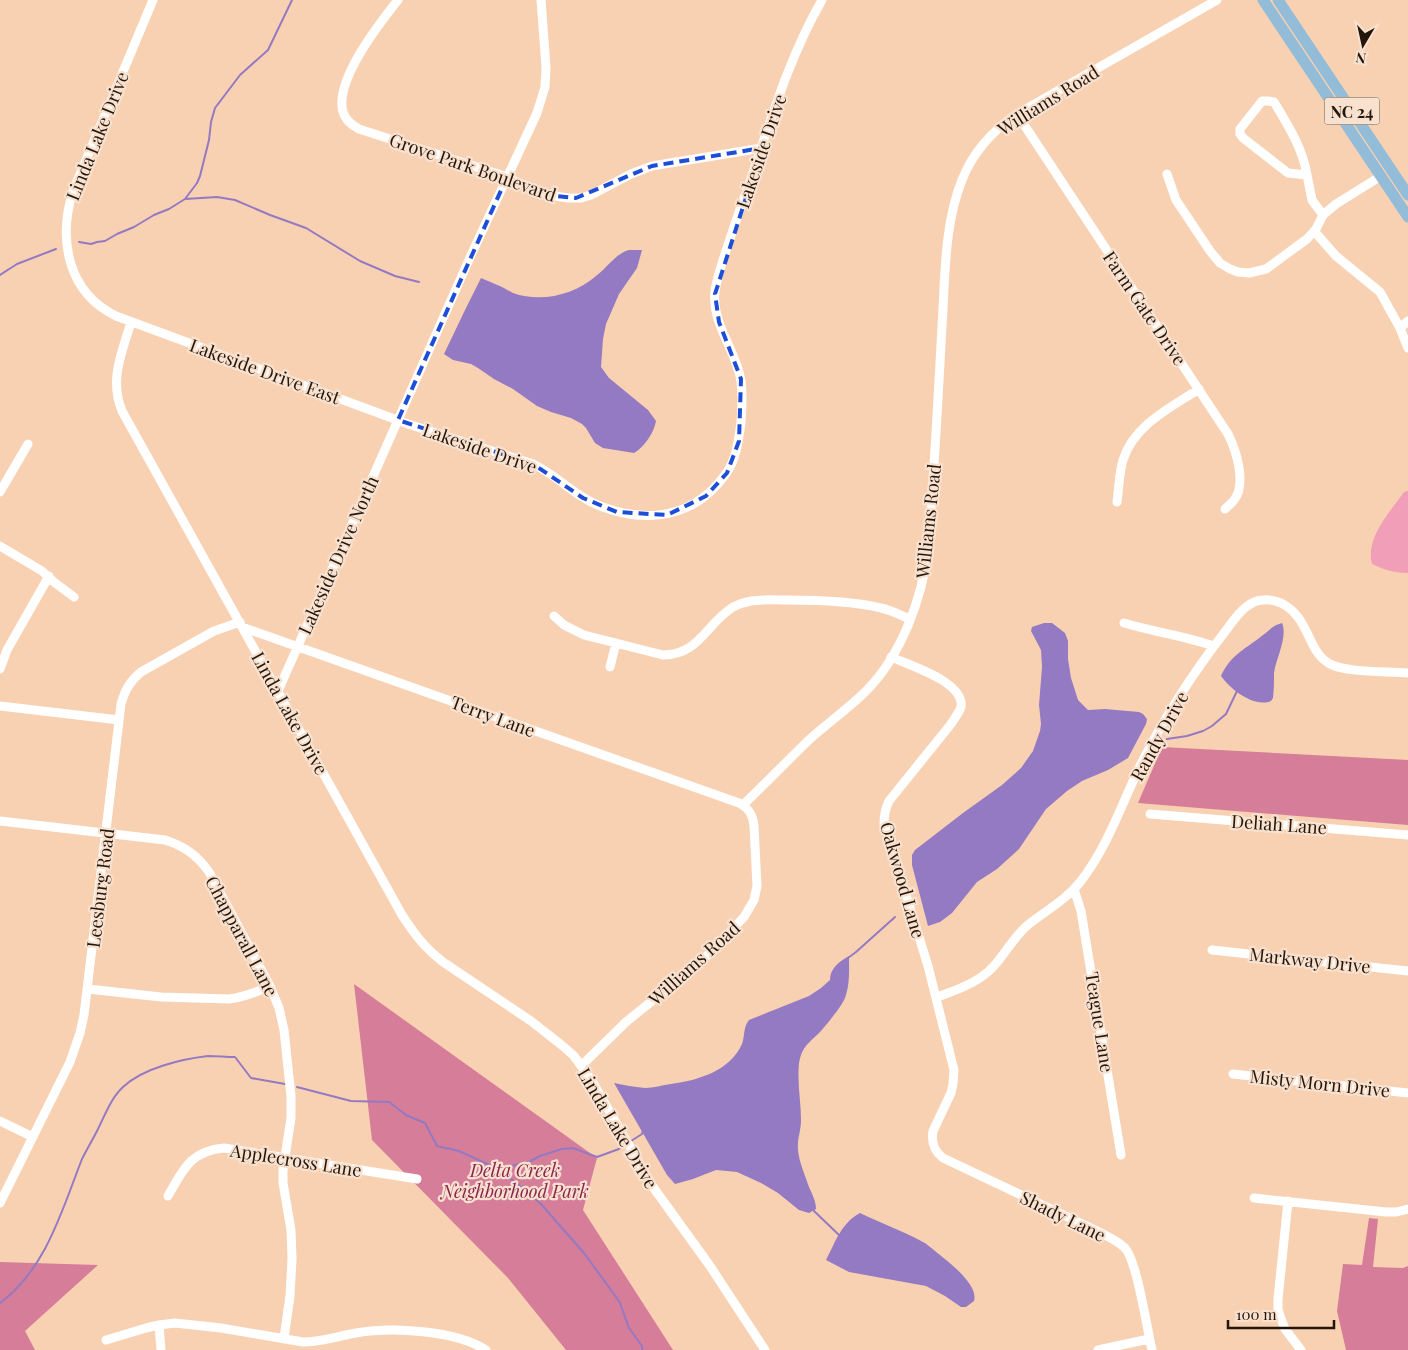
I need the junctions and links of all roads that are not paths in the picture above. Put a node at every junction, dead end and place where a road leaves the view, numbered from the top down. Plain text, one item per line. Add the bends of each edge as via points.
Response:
1 (152, 0) edge
2 (398, 0) edge
3 (541, 0) edge
4 (822, 0) edge
5 (1217, 0) edge
6 (1264, 0) edge
7 (1278, 0) edge
8 (1017, 114) junction
9 (762, 148) junction
10 (1167, 174) dead end
11 (1307, 175) junction
12 (1380, 176) junction
13 (507, 177) junction
14 (1408, 195) edge
15 (1323, 215) junction
16 (1408, 217) edge
17 (1314, 231) junction
18 (1408, 321) edge
19 (132, 322) junction
20 (1404, 328) edge
21 (1408, 348) edge
22 (1199, 389) junction
23 (398, 420) junction
24 (28, 444) dead end
25 (0, 492) edge
26 (1117, 502) dead end
27 (1225, 509) dead end
28 (0, 546) edge
29 (49, 576) junction
30 (74, 597) dead end
31 (554, 616) dead end
32 (910, 619) junction
33 (1124, 623) dead end
34 (241, 624) junction
35 (616, 643) junction
36 (298, 646) junction
37 (1214, 646) junction
38 (891, 657) junction
39 (610, 667) dead end
40 (0, 669) edge
41 (1408, 672) edge
42 (278, 691) junction
43 (0, 706) edge
44 (120, 720) junction
45 (743, 805) junction
46 (1150, 814) dead end
47 (0, 821) edge
48 (106, 833) junction
49 (1408, 835) edge
50 (1074, 889) junction
51 (1212, 950) dead end
52 (1408, 971) edge
53 (270, 986) junction
54 (88, 989) junction
55 (937, 998) junction
56 (582, 1065) junction
57 (1233, 1074) dead end
58 (1408, 1093) edge
59 (0, 1121) edge
60 (933, 1132) joint
61 (33, 1137) junction
62 (1121, 1155) dead end
63 (285, 1157) junction
64 (417, 1178) dead end
65 (168, 1196) dead end
66 (1254, 1198) dead end
67 (1288, 1201) junction
68 (0, 1203) edge
69 (1408, 1209) edge
70 (159, 1325) junction
71 (284, 1338) junction
72 (1149, 1339) junction
73 (106, 1340) dead end
74 (162, 1350) edge
75 (486, 1350) edge
76 (765, 1350) edge
77 (1098, 1350) edge
78 (1152, 1350) edge
79 (1301, 1350) edge

1 - 19 street, Linda Lake Drive via 73,191 66,227 71,264 85,293 104,310
2 - 13 street, Grove Park Boulevard via 356,60 343,94 346,118 359,129
3 - 13 street, Lakeside Drive via 545,87 537,113
4 - 9 street, Lakeside Drive via 795,55
5 - 8 street, Williams Road
6 - 12 main road, NC 24
7 - 14 main road, NC 24
8 - 22 street, Farm Gate Drive
8 - 32 street, Williams Road via 987,139 972,159 950,218 928,550 923,582
9 - 13 street, Grove Park Boulevard via 652,166 576,198 555,196
9 - 23 street, Lakeside Drive via 715,294 718,322 741,379 739,441 727,473 706,496 667,515 616,512 583,498 532,464
10 - 17 street via 1176,200 1210,251 1230,269 1250,273 1266,269
11 - 11 street via 1291,130 1274,102 1262,102 1240,129 1240,134 1288,173
11 - 15 street via 1312,200
12 - 15 street
12 - 16 main road, NC 24
13 - 23 street, Lakeside Drive
15 - 17 street
17 - 20 street via 1336,256 1380,292
18 - 20 street
19 - 23 street, Lakeside Drive East
19 - 34 street, Linda Lake Drive via 118,367 118,401
20 - 21 street
22 - 26 street via 1146,425 1134,438 1124,459
22 - 27 street, Farm Gate Drive via 1234,445 1238,463 1237,494
23 - 36 street, Lakeside Drive North
24 - 25 street
28 - 29 street
29 - 30 street
29 - 40 street via 11,642
31 - 35 street via 572,630
32 - 35 street via 886,609 864,605 754,600 743,602 725,613 692,647 676,654 656,654
32 - 38 street, Williams Road
33 - 37 street
34 - 36 street, Terry Lane
34 - 42 street, Linda Lake Drive
34 - 44 street, Leesburg Road via 214,632 141,672 124,694
35 - 39 street
36 - 42 street, Lakeside Drive North
36 - 45 street, Terry Lane
37 - 41 street, Randy Drive via 1246,607 1253,602 1270,600 1293,611 1306,628 1319,656 1328,663 1348,669
37 - 50 street, Randy Drive via 1161,728 1100,852
38 - 45 street, Williams Road via 865,693 805,744
38 - 55 street, Oakwood Lane via 950,685 961,701 959,712 889,801 884,817
42 - 56 street, Linda Lake Drive via 402,915 423,945 531,1021 564,1046
43 - 44 street
44 - 48 street, Leesburg Road
45 - 56 street, Williams Road via 750,812 754,826 757,886 751,907 716,947 626,1022
46 - 49 street, Deliah Lane
47 - 48 street, Chapparall Lane
48 - 53 street, Chapparall Lane via 165,840 195,855 208,872
48 - 54 street, Leesburg Road
50 - 55 street, Randy Drive via 1028,924 983,976
50 - 62 street, Teague Lane via 1081,911
51 - 52 street, Markway Drive
53 - 54 street via 229,999 161,997
53 - 63 street, Chapparall Lane via 284,1030 291,1082 291,1118
54 - 61 street, Leesburg Road via 77,1044
55 - 60 street, Oakwood Lane via 954,1075 951,1093
56 - 76 street, Linda Lake Drive via 663,1202
57 - 58 street, Misty Morn Drive
59 - 61 street
60 - 72 street, Shady Lane via 933,1146 943,1158 1095,1230 1124,1248 1136,1278
61 - 68 street, Leesburg Road
63 - 64 street, Applecross Lane
63 - 65 street, Applecross Lane via 224,1148 208,1150 189,1162
63 - 71 street, Chapparall Lane via 283,1190 291,1230 292,1259
66 - 67 street
67 - 69 street via 1386,1212
67 - 79 street via 1278,1309 1285,1329
70 - 71 street via 198,1325
70 - 73 street
70 - 74 street
71 - 75 street via 313,1342 378,1330 426,1332 447,1335
72 - 77 street
72 - 78 street

